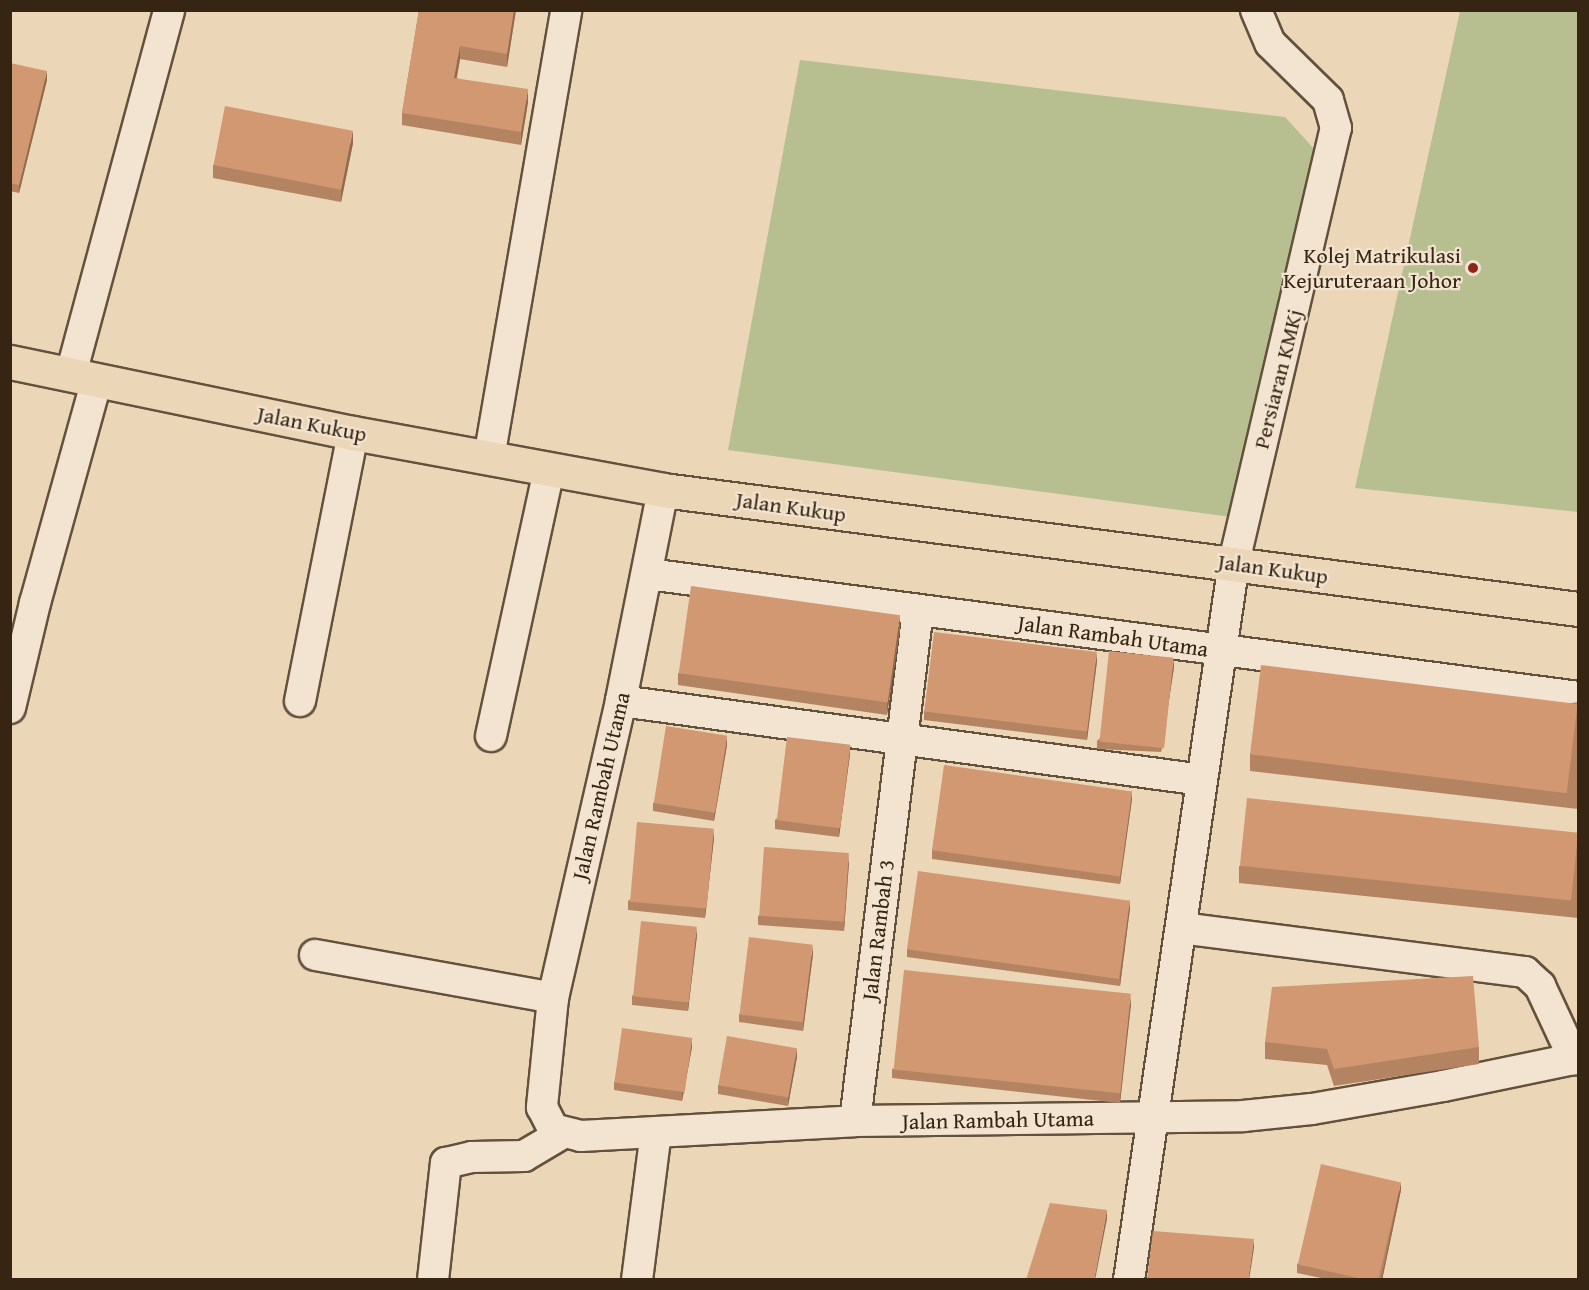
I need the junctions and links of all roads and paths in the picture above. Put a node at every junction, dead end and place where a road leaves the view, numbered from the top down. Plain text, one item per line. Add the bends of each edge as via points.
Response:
1 (169, 10) edge
2 (566, 10) edge
3 (1256, 10) edge
4 (10, 362) edge
5 (84, 377) junction
6 (353, 433) junction
7 (489, 458) junction
8 (549, 470) junction
9 (663, 490) junction
10 (1234, 562) junction
11 (648, 574) junction
12 (1578, 609) edge
13 (918, 610) junction
14 (1221, 651) junction
15 (1578, 697) edge
16 (300, 701) dead end
17 (621, 701) junction
18 (10, 708) edge
19 (491, 736) dead end
20 (902, 739) junction
21 (1202, 780) junction
22 (1181, 928) junction
23 (315, 955) dead end
24 (553, 998) junction
25 (1576, 1059) edge
26 (1154, 1118) junction
27 (855, 1121) junction
28 (656, 1132) junction
29 (563, 1133) junction
30 (433, 1280) edge
31 (637, 1280) edge
32 (1129, 1280) edge

1 - 5 street
2 - 7 street
3 - 10 street, Persiaran KMKj via 1270,43 1328,100 1336,128
4 - 5 main road, Jalan Kukup
5 - 6 main road, Jalan Kukup
5 - 18 street
6 - 7 main road, Jalan Kukup
6 - 16 street
7 - 8 main road, Jalan Kukup
8 - 9 main road, Jalan Kukup
8 - 19 street
9 - 10 main road, Jalan Kukup
9 - 11 street, Jalan Rambah Utama
10 - 12 main road, Jalan Kukup
10 - 14 street, Persiaran KMKj
11 - 13 street, Jalan Rambah Utama
11 - 17 street, Jalan Rambah Utama
13 - 14 street, Jalan Rambah Utama
13 - 20 street, Jalan Rambah 3
14 - 15 street, Jalan Rambah Utama
14 - 21 street, Persiaran KMKj
17 - 20 street
17 - 24 street, Jalan Rambah Utama
20 - 21 street
20 - 27 street, Jalan Rambah 3
21 - 22 street, Persiaran KMKj
22 - 25 street, Jalan Rambah Utama via 1525,972 1540,986
22 - 26 street, Persiaran KMKj
23 - 24 street
24 - 29 street, Jalan Rambah Utama via 542,1107 544,1118
25 - 26 street, Jalan Rambah Utama via 1312,1109 1243,1116
26 - 27 street, Jalan Rambah Utama
26 - 32 street, Persiaran KMKj
27 - 28 street, Jalan Rambah Utama
28 - 29 street, Jalan Rambah Utama via 581,1136
28 - 31 street
29 - 30 street via 524,1156 472,1157 446,1163

